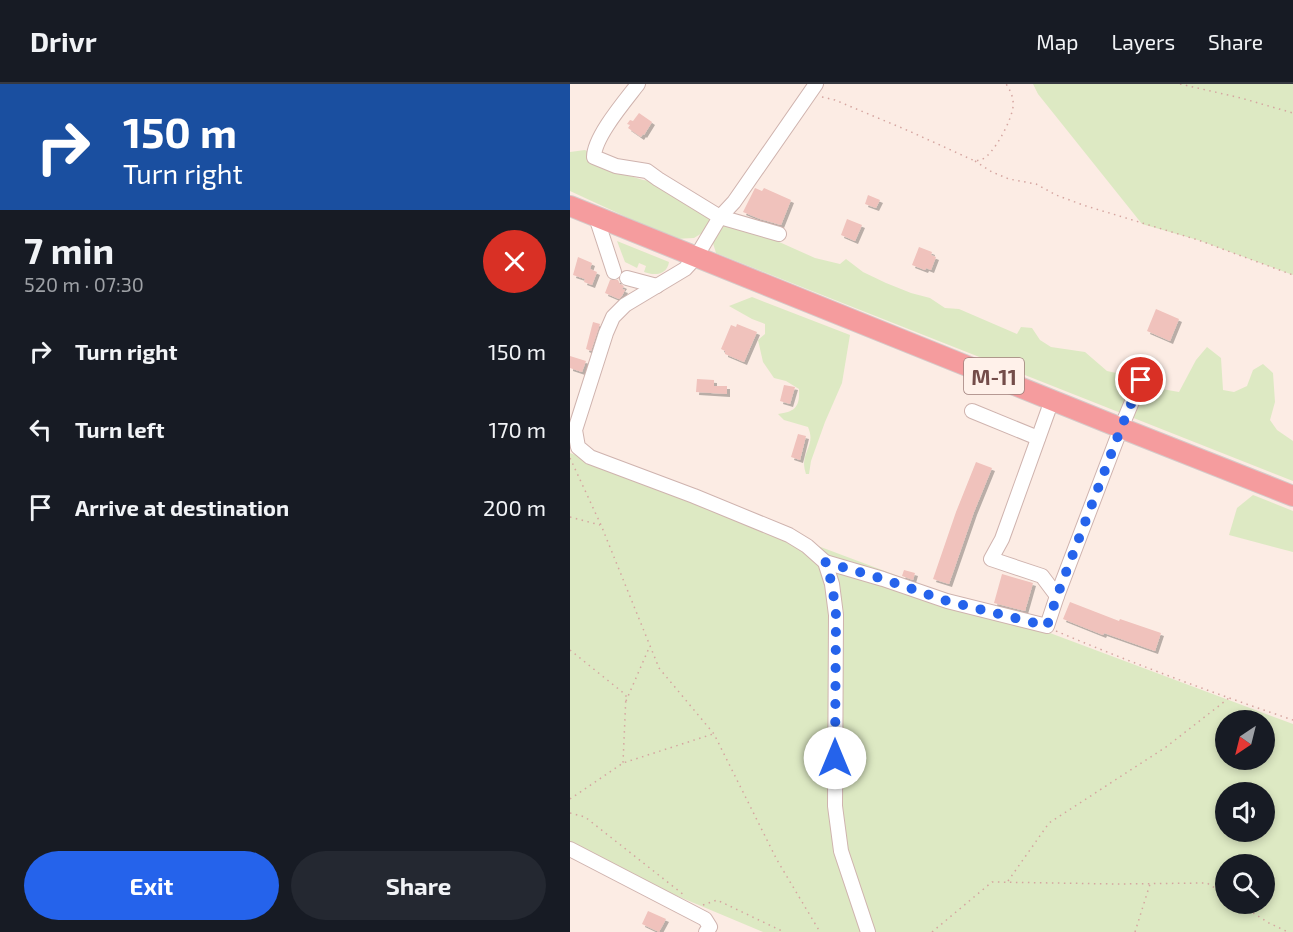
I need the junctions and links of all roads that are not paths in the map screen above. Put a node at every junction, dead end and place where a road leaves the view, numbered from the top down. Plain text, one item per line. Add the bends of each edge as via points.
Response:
1 (638, 84) edge
2 (812, 89) edge
3 (570, 206) edge
4 (596, 217) junction
5 (720, 217) junction
6 (779, 234) dead end
7 (696, 257) junction
8 (614, 272) dead end
9 (627, 278) dead end
10 (657, 286) junction
11 (1141, 380) dead end
12 (1052, 400) junction
13 (972, 411) dead end
14 (1121, 428) junction
15 (1038, 438) junction
16 (1293, 496) edge
17 (825, 562) junction
18 (1057, 596) junction
19 (570, 849) edge
20 (706, 932) edge
21 (868, 932) edge

1 - 5 street via 599,138 594,157 616,166 647,171
2 - 5 street
3 - 4 highway, М-11
4 - 7 highway, М-11
4 - 8 street
5 - 6 street
5 - 7 street
7 - 10 street via 685,269
7 - 12 highway, М-11
9 - 10 street
10 - 17 street via 613,317 575,430 578,447 590,457 789,535
11 - 14 street
12 - 14 highway, М-11
12 - 15 street
13 - 15 street
14 - 16 highway, М-11
14 - 18 street
15 - 18 street via 1002,539 991,559 1042,576
17 - 18 street via 947,601 1047,626
17 - 21 street via 836,615 835,806 841,851
19 - 20 street via 689,905 705,919 710,927

